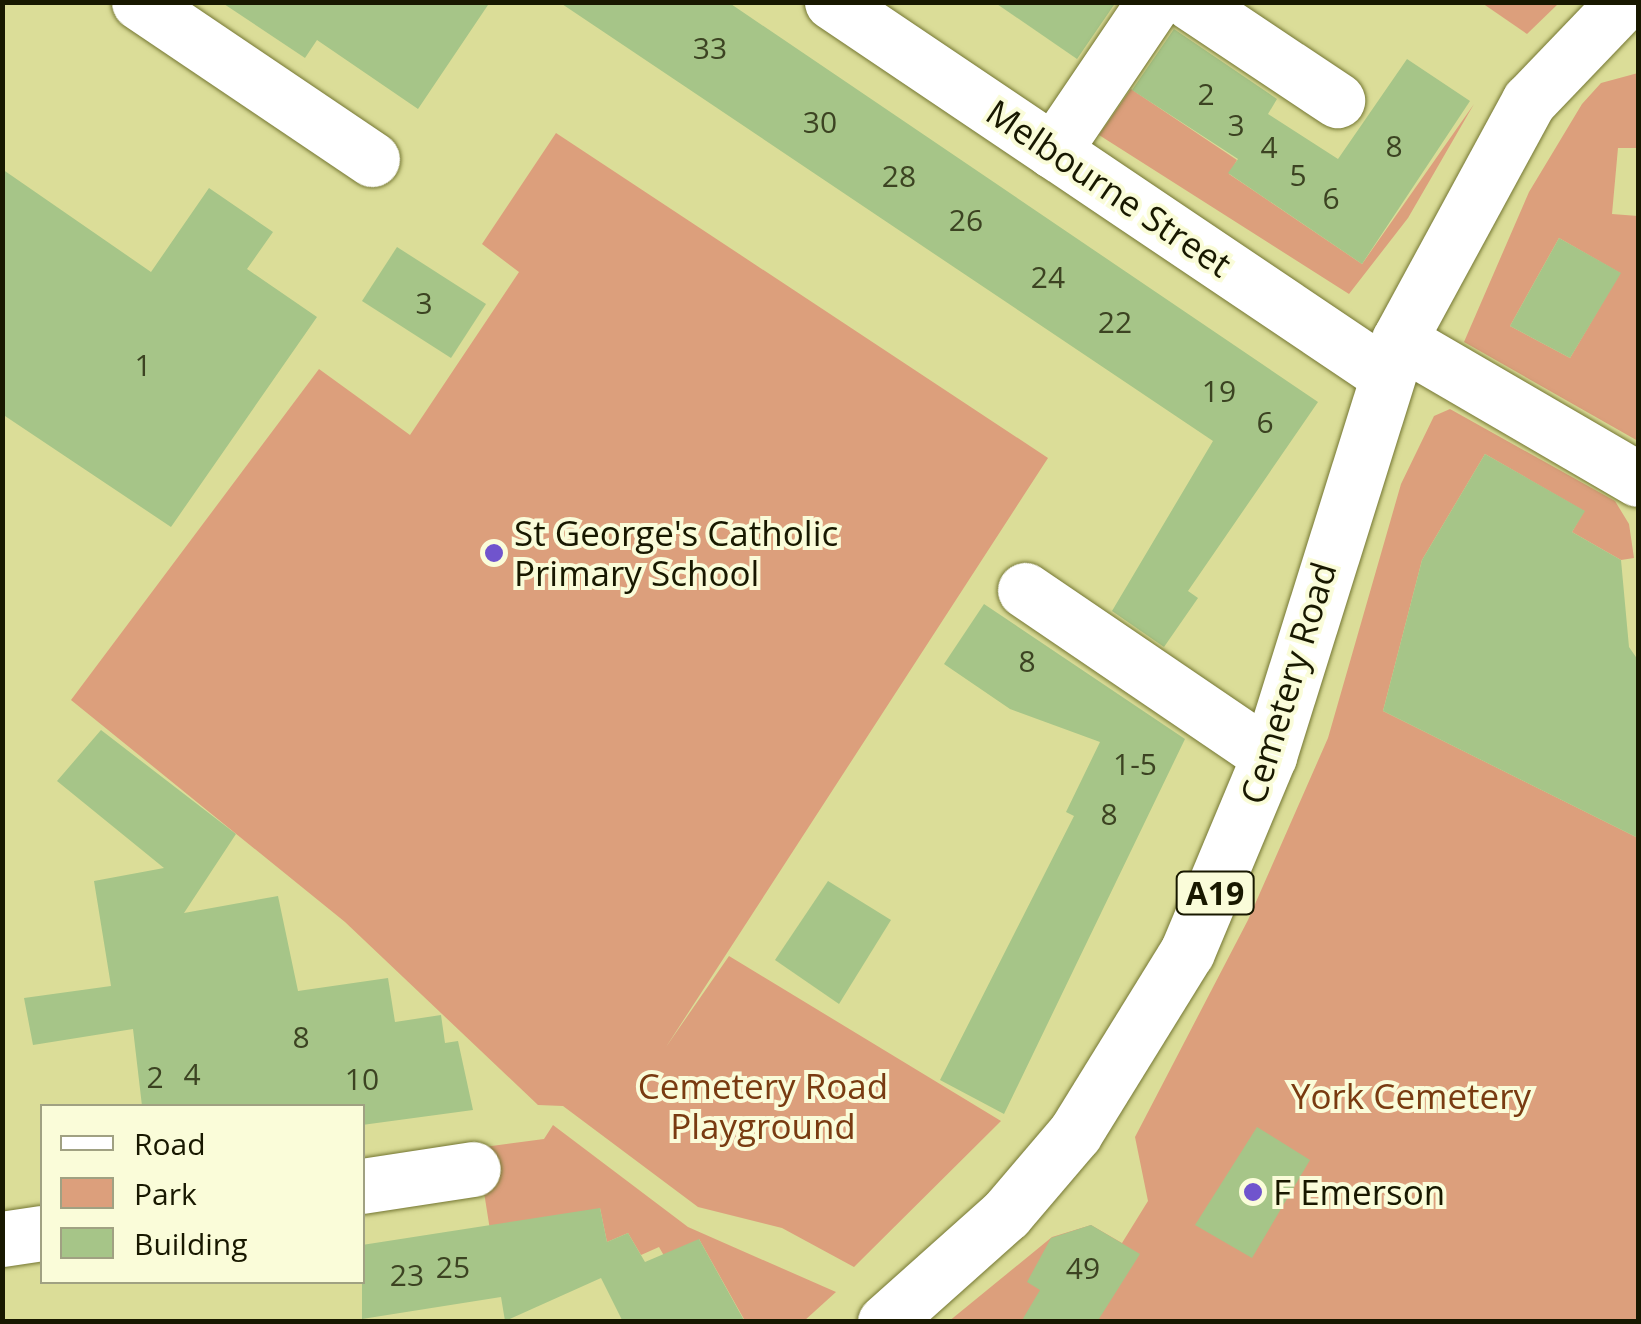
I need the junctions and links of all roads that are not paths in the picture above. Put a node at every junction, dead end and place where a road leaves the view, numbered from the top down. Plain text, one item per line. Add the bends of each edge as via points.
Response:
1 (139, 2) edge
2 (832, 2) edge
3 (1154, 2) edge
4 (1190, 2) edge
5 (1624, 2) edge
6 (1337, 100) dead end
7 (1053, 151) junction
8 (372, 159) dead end
9 (1392, 357) junction
10 (1638, 479) edge
11 (1025, 590) dead end
12 (1269, 756) junction
13 (473, 1169) dead end
14 (365, 1186) edge
15 (40, 1233) edge
16 (2, 1239) edge
17 (884, 1322) edge

1 - 8 street
2 - 7 street, Melbourne Street
3 - 7 street
4 - 6 street
5 - 9 street, Cemetery Road / A19 via 1529,101
7 - 9 street, Melbourne Street
9 - 10 street, Melbourne Street
9 - 12 street, Cemetery Road / A19
11 - 12 street
12 - 17 street, Cemetery Road / A19 via 1186,952 1075,1133 1006,1214
13 - 14 street
15 - 16 street

